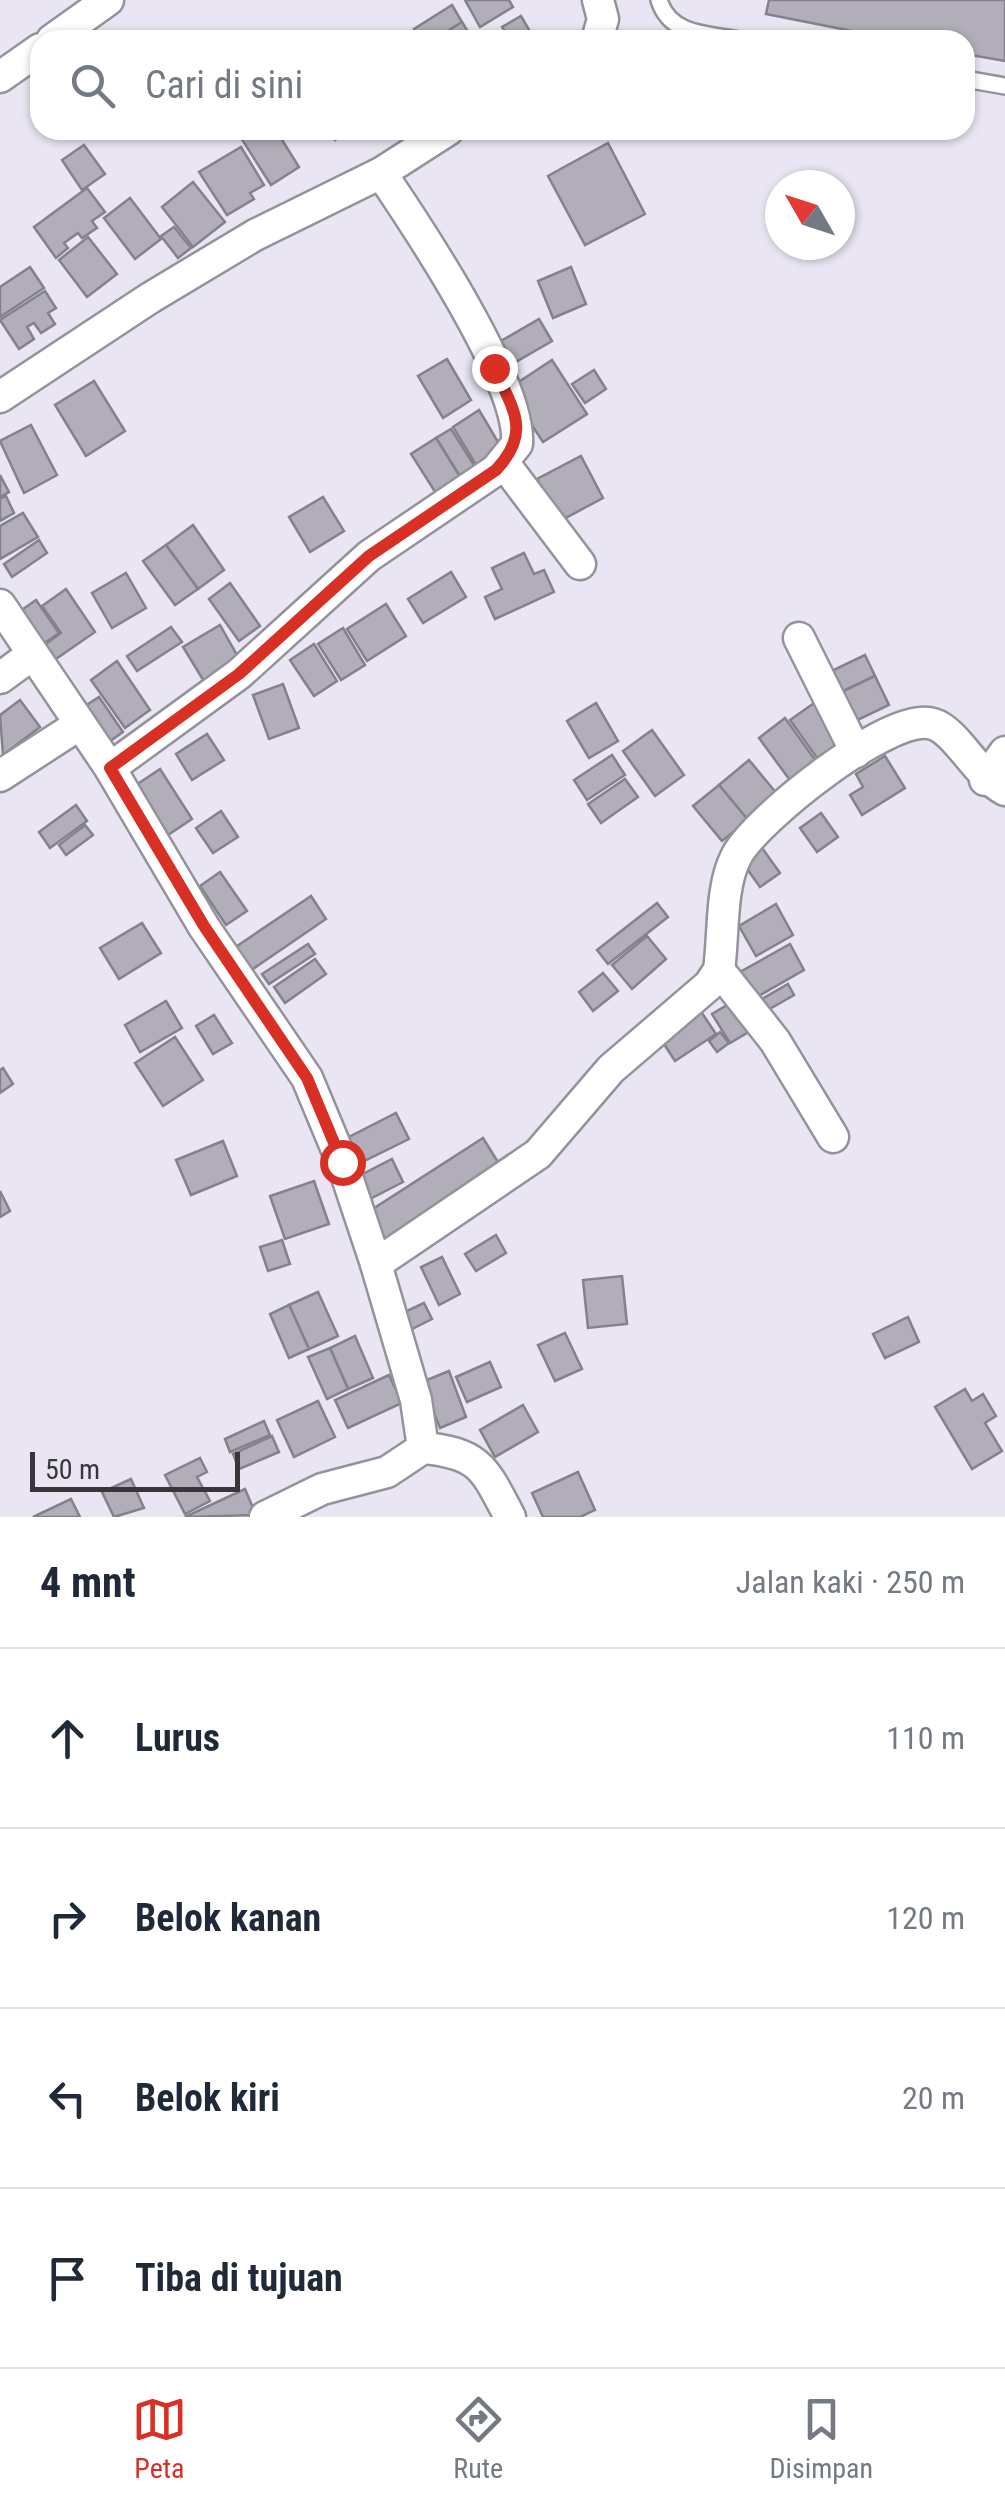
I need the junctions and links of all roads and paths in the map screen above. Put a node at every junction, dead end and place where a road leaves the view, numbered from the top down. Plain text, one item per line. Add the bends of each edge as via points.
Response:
1 (108, 0) edge
2 (598, 0) edge
3 (659, 0) edge
4 (66, 30) edge
5 (600, 30) edge
6 (686, 30) edge
7 (30, 56) edge
8 (0, 77) edge
9 (975, 81) edge
10 (1005, 86) edge
11 (432, 140) edge
12 (381, 173) junction
13 (4, 384) edge
14 (503, 462) junction
15 (580, 564) dead end
16 (0, 604) edge
17 (799, 638) dead end
18 (33, 654) junction
19 (0, 678) edge
20 (80, 724) junction
21 (856, 752) junction
22 (1005, 752) edge
23 (110, 768) junction
24 (0, 776) edge
25 (995, 785) edge
26 (719, 970) junction
27 (833, 1137) dead end
28 (376, 1264) junction
29 (424, 1448) junction
30 (265, 1517) edge
31 (510, 1517) edge

1 - 4 street
2 - 5 street
3 - 6 lane via 666,18
7 - 8 street
9 - 10 lane
11 - 12 street
12 - 13 street via 255,235
12 - 14 street via 457,294 512,409 516,444
14 - 15 street
14 - 23 street via 369,556 250,664
16 - 18 street
17 - 21 street
18 - 19 street
18 - 20 street
20 - 23 street
20 - 24 street
21 - 25 street via 886,734 934,724
21 - 26 street via 767,817 742,845 733,862
22 - 25 street
23 - 28 street via 204,926 307,1078
26 - 27 street via 757,1015
26 - 28 street via 611,1068 538,1154
28 - 29 street
29 - 30 street via 386,1472 322,1489
29 - 31 street via 483,1466

